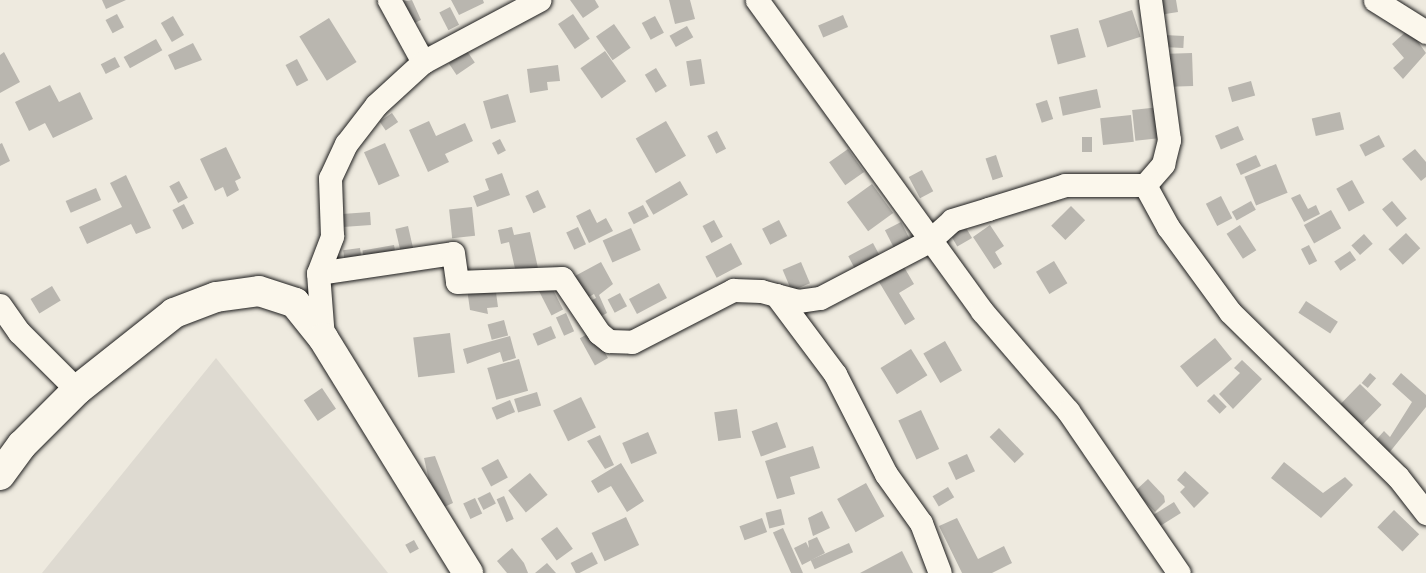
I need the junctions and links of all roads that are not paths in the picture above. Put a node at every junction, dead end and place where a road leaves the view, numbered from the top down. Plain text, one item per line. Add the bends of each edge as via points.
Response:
1 (389, 0) edge
2 (539, 0) edge
3 (757, 0) edge
4 (1150, 0) edge
5 (1375, 0) edge
6 (1426, 32) edge
7 (422, 62) junction
8 (1145, 186) junction
9 (929, 241) junction
10 (318, 273) junction
11 (0, 305) edge
12 (801, 310) junction
13 (323, 338) junction
14 (77, 390) junction
15 (0, 475) edge
16 (1426, 513) edge
17 (468, 573) edge
18 (940, 573) edge
19 (1179, 573) edge

1 - 7 street
2 - 7 street
3 - 9 street
4 - 8 street via 1169,140 1163,164
5 - 6 street
7 - 10 street via 376,105 346,144 330,178 332,236
8 - 9 street via 1065,185 952,220
8 - 16 street via 1168,227 1230,312 1398,477
9 - 12 street
9 - 19 street via 1068,411
10 - 12 street via 453,253 457,282 562,278 599,333 620,343 644,337 733,290 776,295
10 - 13 street
11 - 14 street via 19,332
12 - 18 street via 886,474 921,523
13 - 14 street via 295,303 259,290 216,297 174,313
13 - 17 street
14 - 15 street via 22,445

